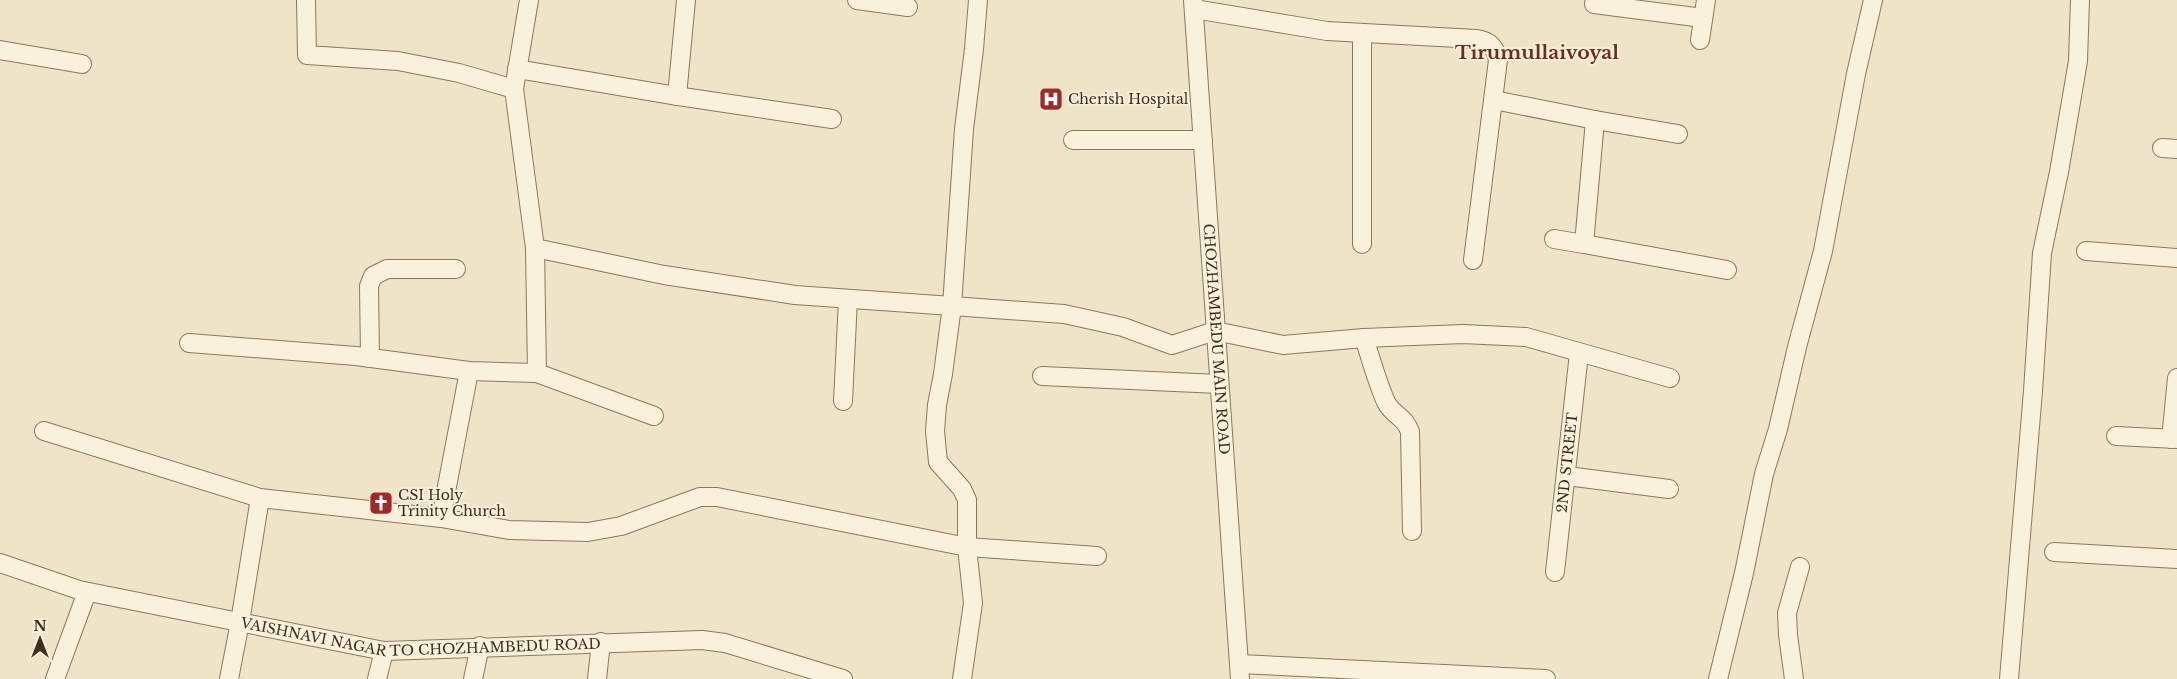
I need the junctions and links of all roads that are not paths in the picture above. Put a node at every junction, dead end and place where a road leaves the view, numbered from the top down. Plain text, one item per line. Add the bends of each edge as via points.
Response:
1 (306, 0) edge
2 (529, 0) edge
3 (686, 0) edge
4 (857, 0) edge
5 (978, 0) edge
6 (1706, 0) edge
7 (1873, 0) edge
8 (2080, 0) edge
9 (1194, 4) edge
10 (1594, 4) dead end
11 (908, 7) dead end
12 (1703, 18) junction
13 (1362, 34) junction
14 (1700, 40) dead end
15 (0, 50) edge
16 (82, 64) dead end
17 (517, 69) junction
18 (514, 89) junction
19 (677, 96) junction
20 (1494, 100) junction
21 (832, 119) dead end
22 (1595, 120) junction
23 (1678, 134) dead end
24 (1074, 140) dead end
25 (1203, 140) junction
26 (1554, 239) dead end
27 (1362, 244) dead end
28 (1584, 244) junction
29 (536, 248) junction
30 (2086, 251) dead end
31 (2177, 258) edge
32 (1473, 260) dead end
33 (456, 269) dead end
34 (1727, 270) dead end
35 (848, 299) junction
36 (952, 306) junction
37 (1216, 332) junction
38 (1364, 338) junction
39 (189, 343) dead end
40 (1579, 353) junction
41 (370, 358) junction
42 (469, 371) junction
43 (537, 373) junction
44 (1042, 376) dead end
45 (1670, 378) dead end
46 (2177, 378) edge
47 (1219, 384) junction
48 (843, 401) dead end
49 (654, 416) dead end
50 (44, 431) dead end
51 (2116, 436) dead end
52 (2174, 439) edge
53 (1567, 476) junction
54 (1669, 489) dead end
55 (260, 498) junction
56 (441, 518) junction
57 (1412, 531) dead end
58 (967, 547) junction
59 (2054, 552) dead end
60 (1097, 556) dead end
61 (2177, 559) edge
62 (0, 563) edge
63 (1800, 566) dead end
64 (1556, 572) dead end
65 (87, 592) junction
66 (240, 622) junction
67 (602, 642) junction
68 (480, 646) junction
69 (384, 651) junction
70 (1239, 672) edge
71 (55, 679) edge
72 (228, 679) edge
73 (377, 679) edge
74 (474, 679) edge
75 (597, 679) edge
76 (843, 679) edge
77 (962, 679) edge
78 (1546, 679) edge
79 (1718, 679) edge
80 (1794, 679) edge
81 (2009, 679) edge

1 - 18 street via 307,55 398,61 459,73
2 - 17 street
3 - 19 street
4 - 11 street
5 - 36 street via 964,129
6 - 12 street
7 - 79 street via 1822,251 1764,474
8 - 81 street via 2078,61 2042,253
9 - 13 street via 1327,31
9 - 25 street, CHOZHAMBEDU MAIN ROAD
10 - 12 street
12 - 14 street
13 - 20 street via 1486,41 1495,48 1498,60
13 - 27 street
15 - 16 street
17 - 18 street
17 - 19 street
18 - 29 street
19 - 21 street
20 - 22 street
20 - 32 street
22 - 23 street
22 - 28 street
24 - 25 street
25 - 37 street, CHOZHAMBEDU MAIN ROAD
26 - 28 street
28 - 34 street
29 - 35 street via 664,275 795,295
29 - 43 street
30 - 31 street
33 - 41 street via 387,269 373,276 369,286
35 - 36 street
35 - 48 street
36 - 37 street via 1064,314 1123,327 1172,345
36 - 58 street via 935,431 938,462 962,489 967,500
37 - 38 street via 1283,345
37 - 47 street, CHOZHAMBEDU MAIN ROAD
38 - 40 street via 1463,334 1526,337
38 - 57 street via 1386,402 1408,423
39 - 41 street
40 - 45 street
40 - 53 street, 2ND STREET
41 - 42 street
42 - 43 street
42 - 56 street
43 - 49 street
44 - 47 street
46 - 52 street
47 - 70 street, CHOZHAMBEDU MAIN ROAD
50 - 55 street
51 - 52 street
53 - 54 street
53 - 64 street, 2ND STREET
55 - 56 street
55 - 66 street
56 - 58 street via 509,530 588,532 621,526 700,497 717,497
58 - 60 street
58 - 77 street via 973,603
59 - 61 street
62 - 65 street, VAISHNAVI NAGAR TO CHOZHAMBEDU ROAD
63 - 80 street via 1787,613
65 - 66 street, VAISHNAVI NAGAR TO CHOZHAMBEDU ROAD
65 - 71 street
66 - 69 street, VAISHNAVI NAGAR TO CHOZHAMBEDU ROAD
66 - 72 street
67 - 68 street, VAISHNAVI NAGAR TO CHOZHAMBEDU ROAD
67 - 75 street
67 - 76 street, VAISHNAVI NAGAR TO CHOZHAMBEDU ROAD via 702,640 725,643
68 - 69 street, VAISHNAVI NAGAR TO CHOZHAMBEDU ROAD
68 - 74 street
69 - 73 street
70 - 78 street

